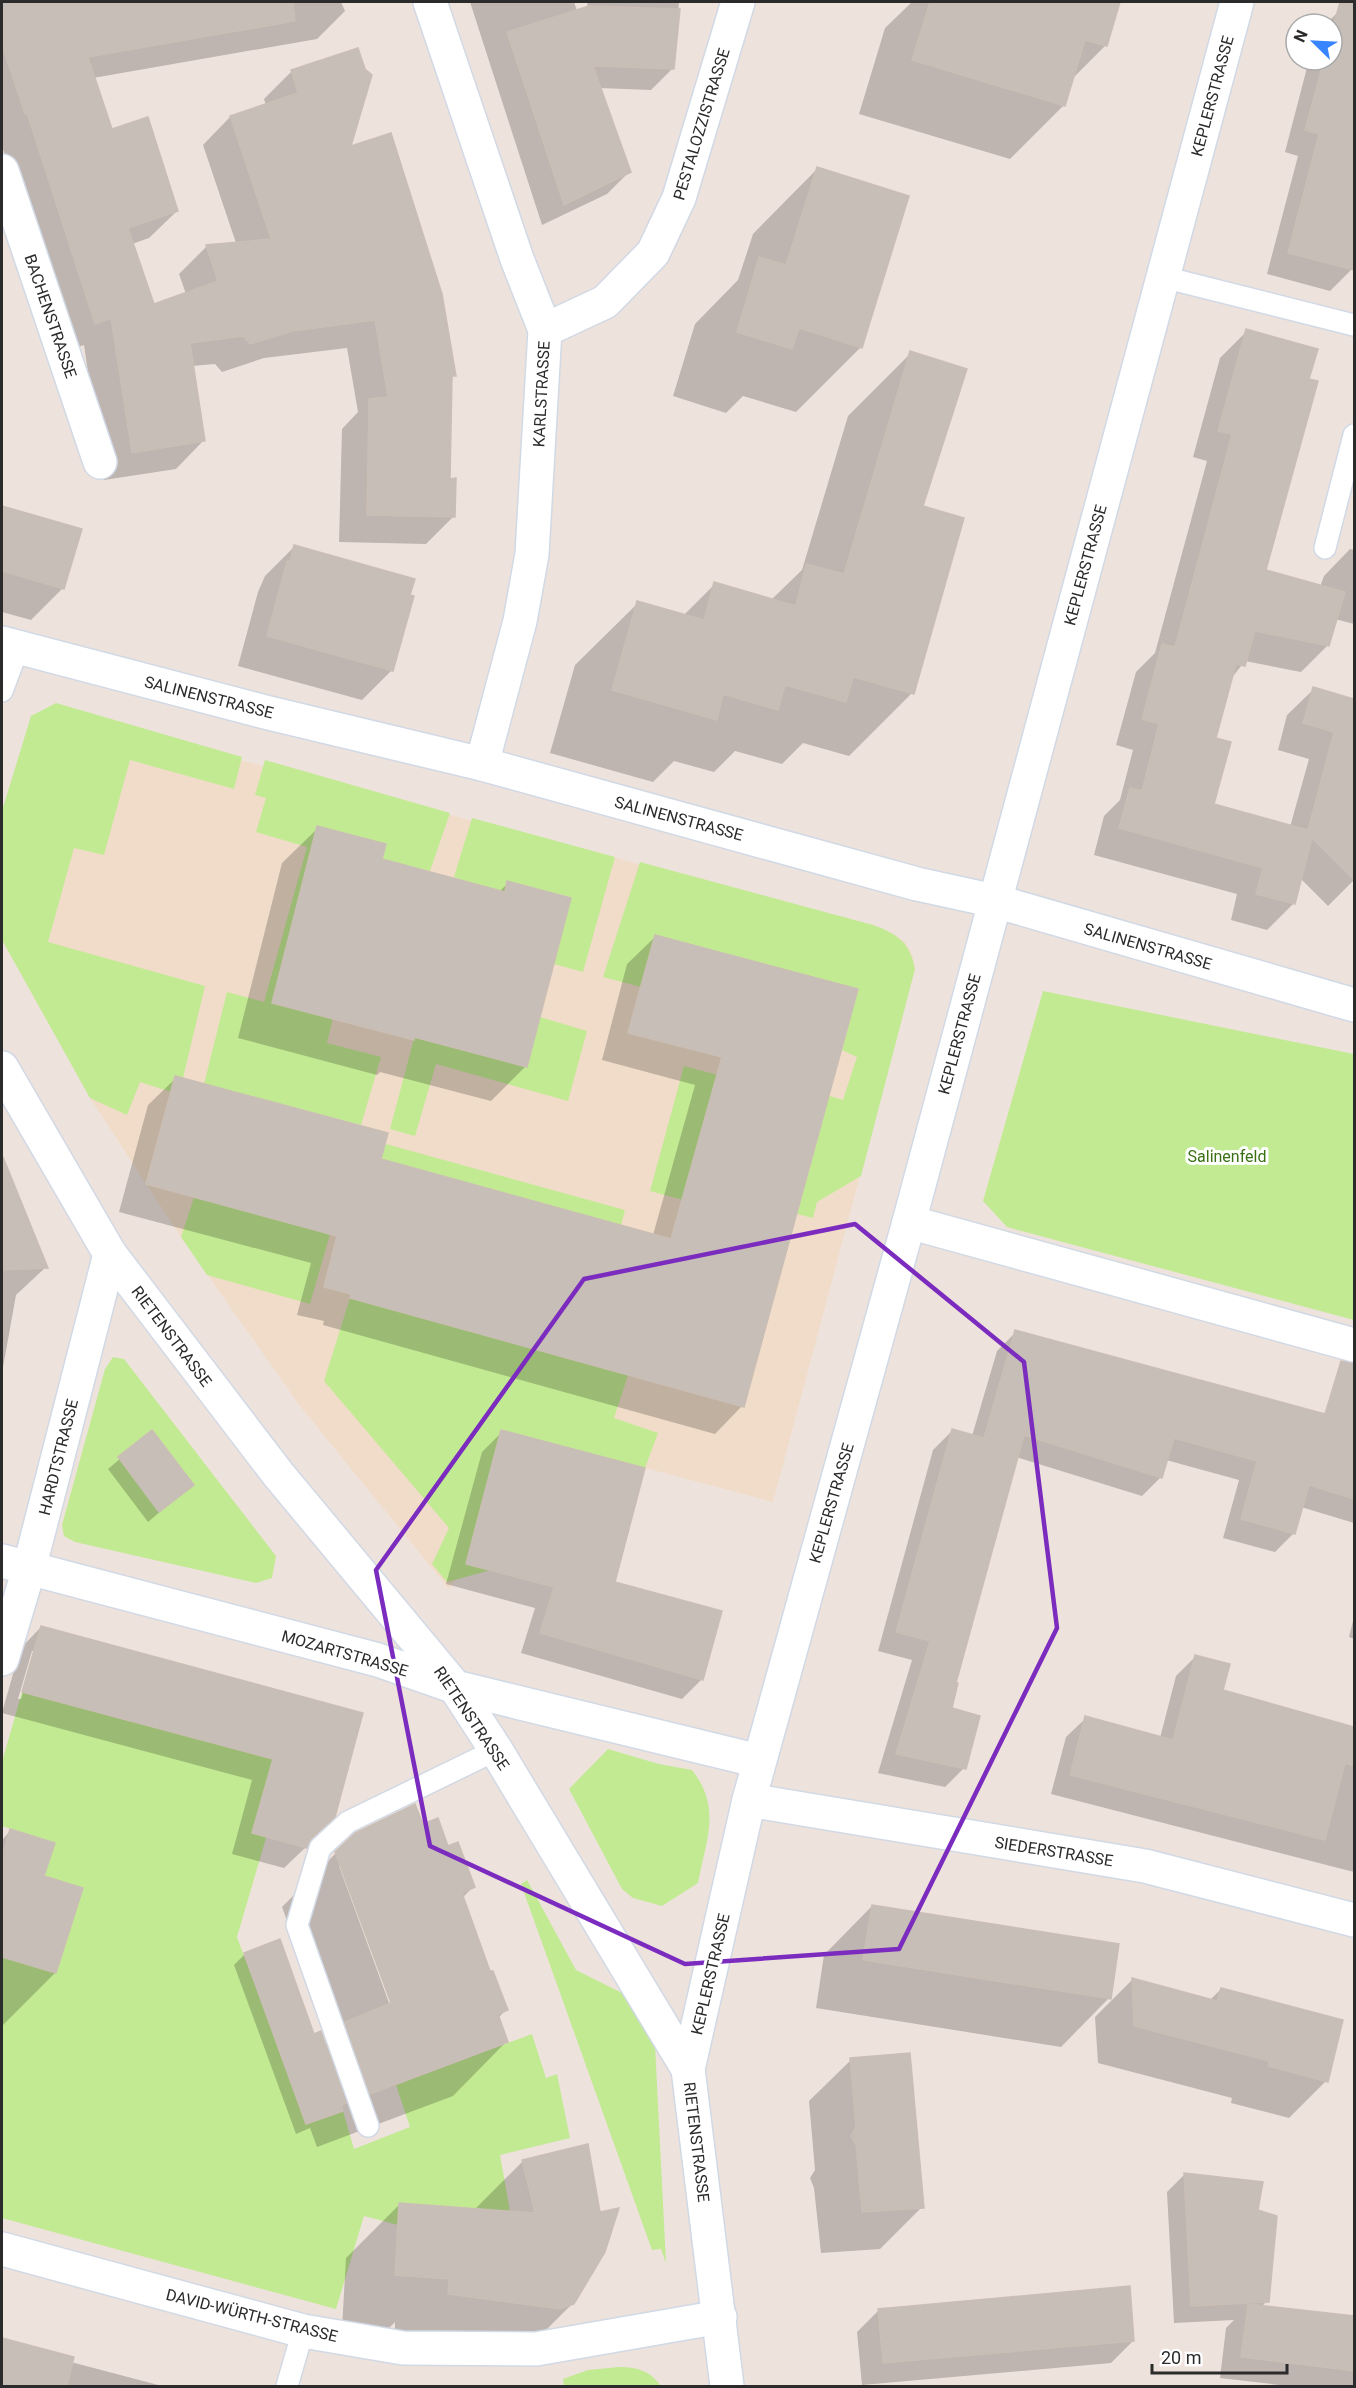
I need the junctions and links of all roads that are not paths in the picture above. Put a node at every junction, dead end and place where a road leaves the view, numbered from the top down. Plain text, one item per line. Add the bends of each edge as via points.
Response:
1 (430, 2) edge
2 (738, 2) edge
3 (1237, 2) edge
4 (2, 171) edge
5 (1163, 277) junction
6 (1354, 325) edge
7 (545, 330) junction
8 (1354, 435) edge
9 (100, 462) dead end
10 (1325, 548) dead end
11 (10, 645) edge
12 (2, 691) edge
13 (482, 764) junction
14 (995, 901) junction
15 (1354, 1005) edge
16 (2, 1068) edge
17 (909, 1222) junction
18 (110, 1254) junction
19 (1354, 1345) edge
20 (15, 1565) edge
21 (2, 1659) edge
22 (455, 1687) junction
23 (496, 1750) junction
24 (759, 1761) junction
25 (749, 1800) junction
26 (1354, 1920) edge
27 (688, 2069) junction
28 (368, 2126) dead end
29 (2, 2249) edge
30 (720, 2317) junction
31 (303, 2331) junction
32 (287, 2386) edge
33 (728, 2386) edge

1 - 7 street, KARLSTRASSE
2 - 7 street, PESTALOZZISTRASSE via 680,198 653,253 605,302
3 - 5 street, KEPLERSTRASSE
4 - 9 street, BACHENSTRASSE
5 - 6 lane
5 - 14 street, KEPLERSTRASSE
7 - 13 street, KARLSTRASSE via 532,554 520,621
8 - 10 lane
11 - 12 lane
11 - 13 street, SALINENSTRASSE
13 - 14 street, SALINENSTRASSE via 917,884
14 - 15 street, SALINENSTRASSE
14 - 17 street, KEPLERSTRASSE
16 - 18 street, RIETENSTRASSE
17 - 19 street
17 - 24 street, KEPLERSTRASSE
18 - 20 street, HARDTSTRASSE
18 - 22 street, RIETENSTRASSE via 278,1474
20 - 21 street, HARDTSTRASSE
20 - 22 street, MOZARTSTRASSE via 378,1660
22 - 23 street, RIETENSTRASSE
22 - 24 street, MOZARTSTRASSE
23 - 27 street, RIETENSTRASSE
23 - 28 lane via 348,1822 320,1848 297,1925
24 - 25 street, KEPLERSTRASSE
25 - 26 street, SIEDERSTRASSE via 1146,1866
25 - 27 street, KEPLERSTRASSE
27 - 30 street, RIETENSTRASSE
29 - 31 street, DAVID-WÜRTH-STRASSE
30 - 31 street, DAVID-WÜRTH-STRASSE via 536,2349 403,2348
30 - 33 street, RIETENSTRASSE
31 - 32 lane

